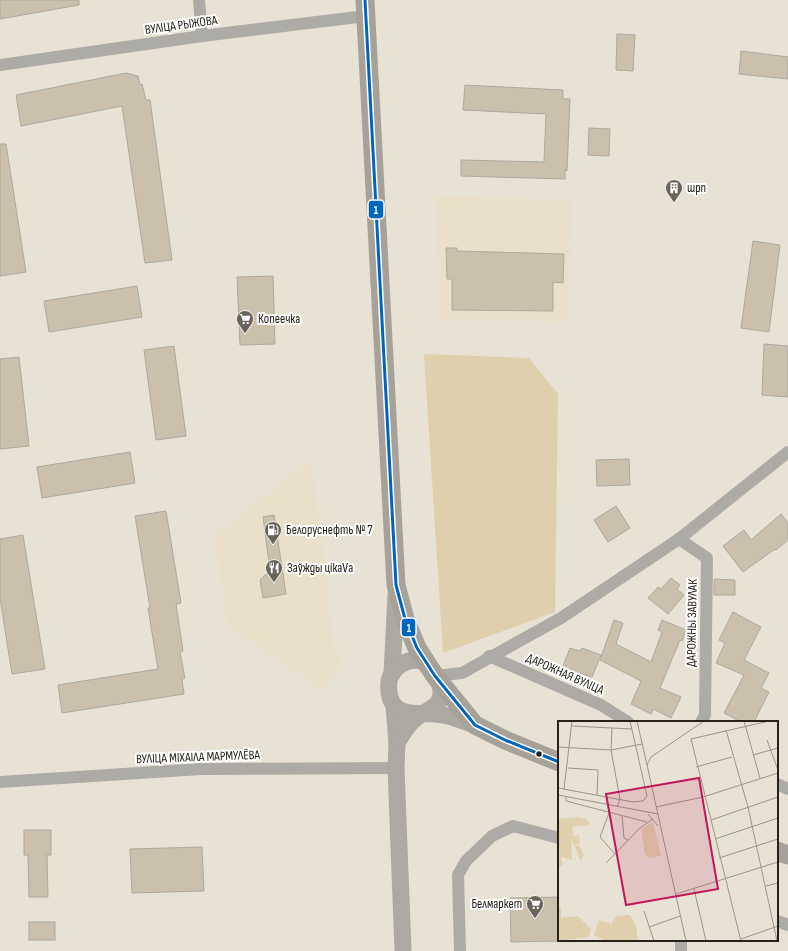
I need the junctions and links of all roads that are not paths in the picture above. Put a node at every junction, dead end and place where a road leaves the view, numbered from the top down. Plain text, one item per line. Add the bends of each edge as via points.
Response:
1 (199, 0) edge
2 (366, 8) edge
3 (202, 36) junction
4 (0, 65) edge
5 (788, 452) edge
6 (679, 539) junction
7 (396, 585) junction
8 (489, 656) junction
9 (392, 674) junction
10 (435, 676) junction
11 (394, 706) junction
12 (422, 714) junction
13 (626, 721) edge
14 (702, 721) edge
15 (475, 725) junction
16 (397, 743) junction
17 (558, 762) edge
18 (396, 768) junction
19 (0, 782) edge
20 (778, 784) edge
21 (788, 789) edge
22 (558, 838) edge
23 (778, 851) edge
24 (788, 855) edge
25 (778, 921) edge
26 (788, 925) edge
27 (403, 951) edge
28 (460, 951) edge

1 - 3 street
2 - 3 street, ВУЛІЦА РЫЖОВА
2 - 7 main road
3 - 4 street, ВУЛІЦА РЫЖОВА
5 - 6 street
6 - 8 street via 561,618
6 - 14 street, ДАРОЖНЫ ЗАВУЛАК via 708,558 705,715
7 - 9 main road
7 - 10 main road via 405,619 417,648
8 - 10 street via 462,673
8 - 13 street, ДАРОЖНАЯ ВУЛІЦА via 602,705
9 - 10 main road via 402,664 415,660 426,664
9 - 11 main road via 388,689
10 - 12 main road via 441,688 441,696 434,707
10 - 15 main road
11 - 12 main road via 408,714
11 - 16 main road
12 - 15 main road via 445,715
12 - 16 main road via 410,724
15 - 17 main road
16 - 18 main road
18 - 19 street, ВУЛІЦА МІХАІЛА МАРМУЛЁВА via 200,768
18 - 27 main road
20 - 21 street
22 - 28 street via 513,826 492,836 466,861 458,875
23 - 24 main road
25 - 26 street

